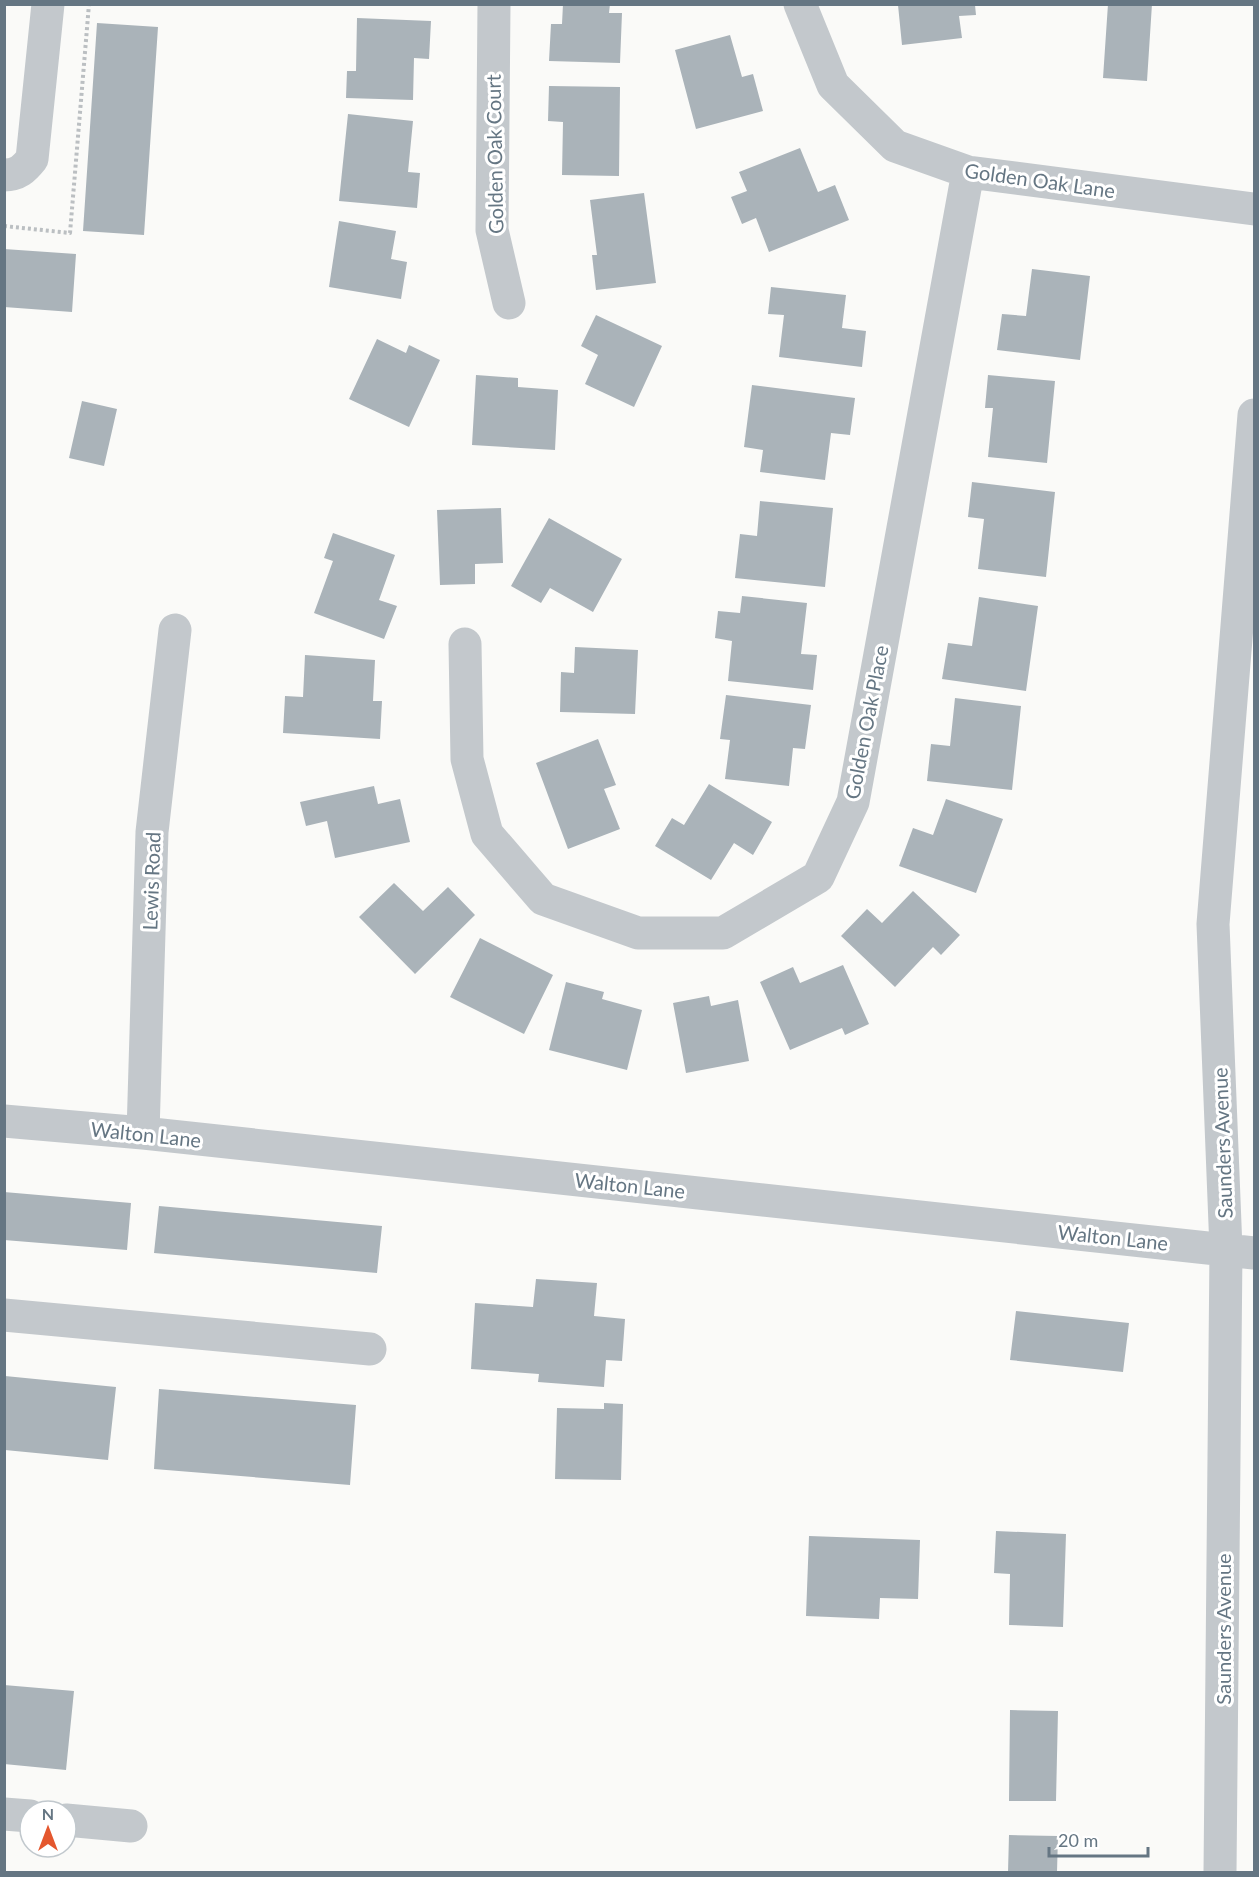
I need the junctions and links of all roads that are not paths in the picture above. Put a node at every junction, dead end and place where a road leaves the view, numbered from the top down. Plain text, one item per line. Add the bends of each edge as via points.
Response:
1 (48, 4) edge
2 (494, 4) edge
3 (800, 4) edge
4 (968, 172) junction
5 (4, 175) edge
6 (1254, 210) edge
7 (509, 303) dead end
8 (1254, 415) edge
9 (175, 630) dead end
10 (465, 644) dead end
11 (4, 1121) edge
12 (143, 1133) junction
13 (1240, 1251) edge
14 (4, 1315) edge
15 (370, 1349) dead end
16 (78, 1821) edge
17 (130, 1826) dead end
18 (1220, 1872) edge

1 - 5 street via 32,159 14,175
2 - 7 street, Golden Oak Court via 492,230
3 - 4 street, Golden Oak Lane via 833,85 894,146
4 - 6 street, Golden Oak Lane
4 - 10 street, Golden Oak Place via 852,802 818,877 723,933 638,933 543,899 487,834 466,759
8 - 13 street, Saunders Avenue via 1213,924
9 - 12 street, Lewis Road via 152,832
11 - 12 street, Walton Lane
12 - 13 street, Walton Lane
13 - 18 street, Saunders Avenue
14 - 15 street
16 - 17 street

